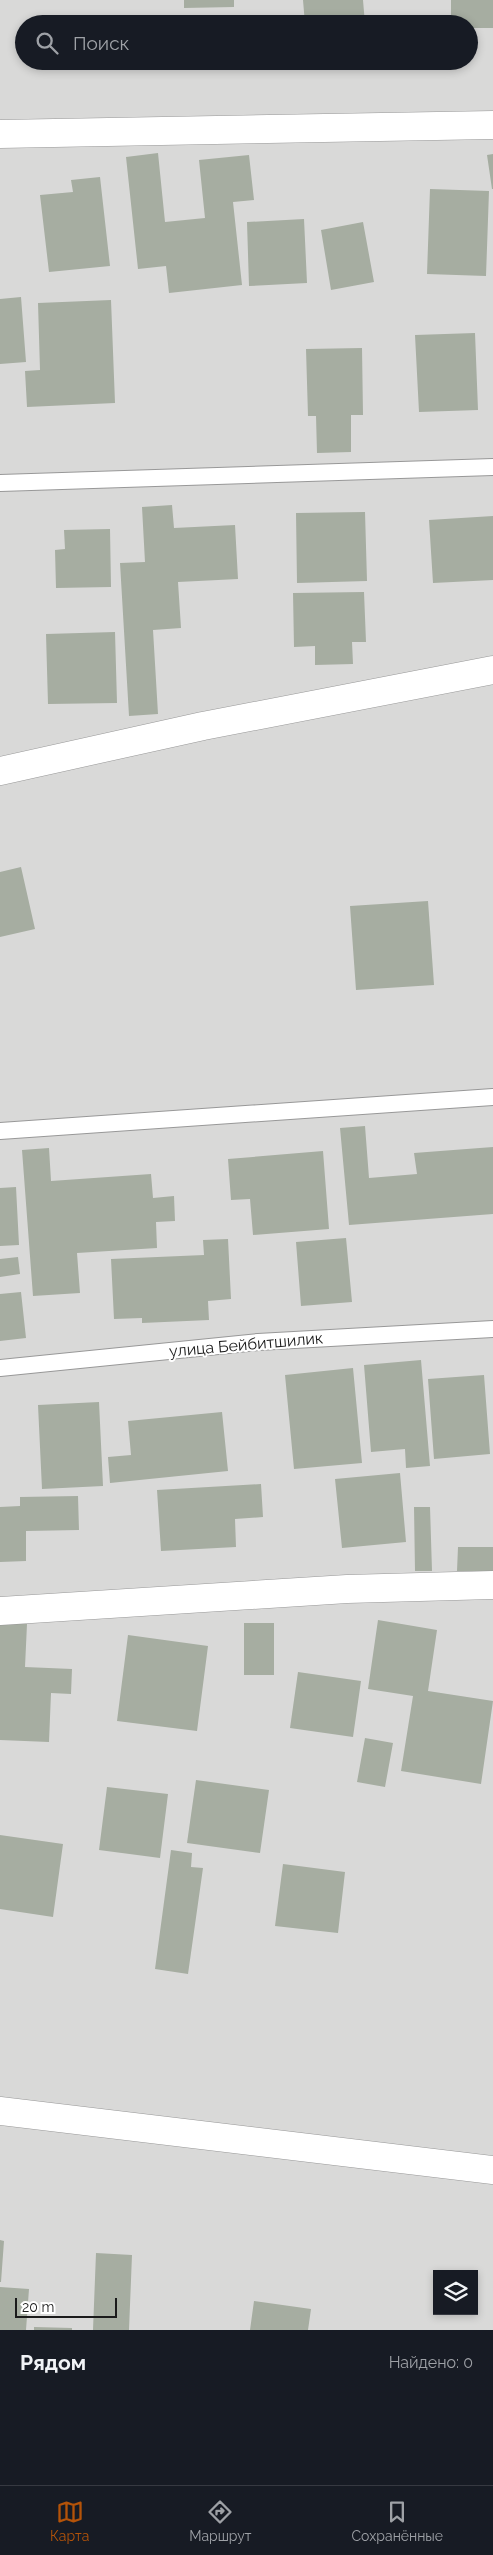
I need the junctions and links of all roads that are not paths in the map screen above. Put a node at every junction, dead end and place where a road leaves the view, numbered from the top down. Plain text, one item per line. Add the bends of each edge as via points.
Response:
1 (493, 125) edge
2 (0, 134) edge
3 (493, 467) edge
4 (0, 483) edge
5 (493, 670) edge
6 (0, 771) edge
7 (493, 1097) edge
8 (0, 1131) edge
9 (493, 1329) edge
10 (0, 1368) edge
11 (493, 1585) edge
12 (0, 1611) edge
13 (0, 2111) edge
14 (493, 2170) edge

1 - 2 street
3 - 4 lane
5 - 6 street via 203,726
7 - 8 lane
9 - 10 lane, улица Бейбитшилик via 258,1342
11 - 12 street via 347,1589
13 - 14 street

